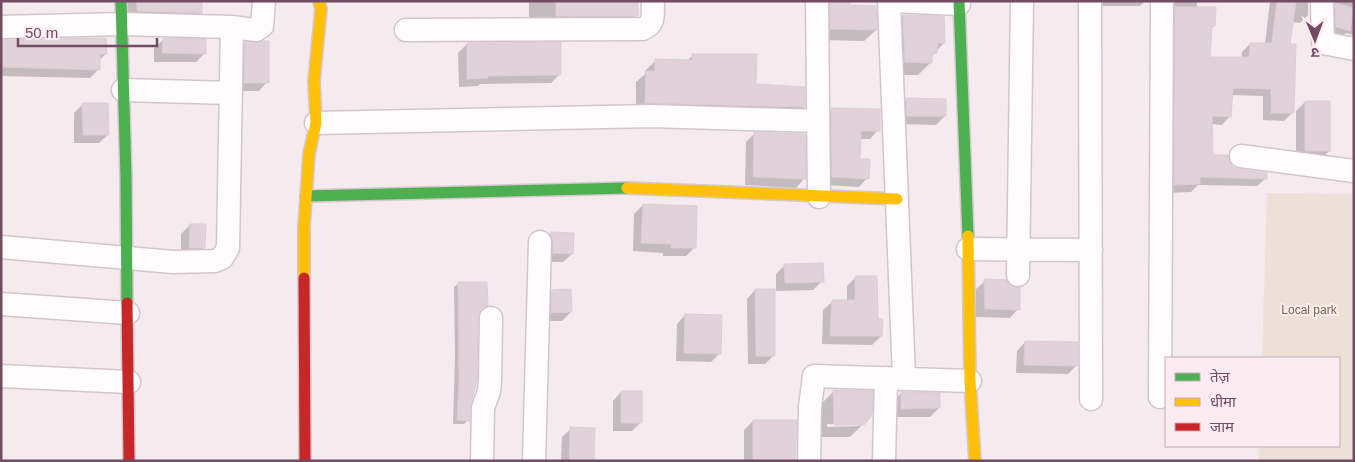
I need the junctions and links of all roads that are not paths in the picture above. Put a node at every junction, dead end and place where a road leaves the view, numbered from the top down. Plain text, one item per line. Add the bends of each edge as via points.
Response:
1 (121, 1) edge
2 (264, 1) edge
3 (319, 1) edge
4 (653, 1) edge
5 (817, 1) edge
6 (891, 1) edge
7 (1022, 1) edge
8 (1090, 1) edge
9 (1162, 1) edge
10 (1322, 1) edge
11 (959, 3) edge
12 (121, 24) junction
13 (1, 27) edge
14 (232, 27) junction
15 (406, 30) dead end
16 (1354, 49) edge
17 (124, 90) junction
18 (231, 93) junction
19 (818, 121) junction
20 (316, 123) junction
21 (1241, 156) dead end
22 (1354, 165) edge
23 (1353, 171) edge
24 (306, 196) junction
25 (819, 197) junction
26 (896, 199) junction
27 (540, 242) dead end
28 (1, 247) edge
29 (968, 249) junction
30 (1018, 250) junction
31 (1091, 250) junction
32 (127, 257) junction
33 (1018, 275) dead end
34 (1, 304) edge
35 (128, 313) junction
36 (491, 318) dead end
37 (1, 376) edge
38 (895, 378) junction
39 (970, 381) junction
40 (128, 382) junction
41 (1160, 397) dead end
42 (1091, 398) dead end
43 (129, 461) edge
44 (305, 461) edge
45 (482, 461) edge
46 (534, 461) edge
47 (809, 461) edge
48 (884, 461) edge
49 (975, 461) edge

1 - 12 street
2 - 14 street via 264,21 260,29
3 - 20 street via 321,10 314,81
4 - 15 street via 652,22 643,29
5 - 19 street
6 - 11 street
6 - 26 street
7 - 30 street
8 - 31 street
9 - 41 street
10 - 16 street via 1323,43
11 - 29 street
12 - 13 street
12 - 14 street
12 - 17 street
14 - 18 street
17 - 18 street
17 - 32 street
18 - 32 street via 228,248 225,254 215,261 173,262
19 - 20 street via 651,116
19 - 25 street
20 - 24 street via 309,154
21 - 23 street
22 - 23 street
24 - 25 street via 647,188
24 - 44 street
25 - 26 street
26 - 38 street
27 - 46 street
28 - 32 street
29 - 30 street
29 - 39 street
30 - 31 street
30 - 33 street
31 - 42 street
32 - 35 street
34 - 35 street
35 - 40 street
36 - 45 street via 489,391 482,408
37 - 40 street
38 - 39 street
38 - 47 street via 814,376
38 - 48 street
39 - 49 street
40 - 43 street

